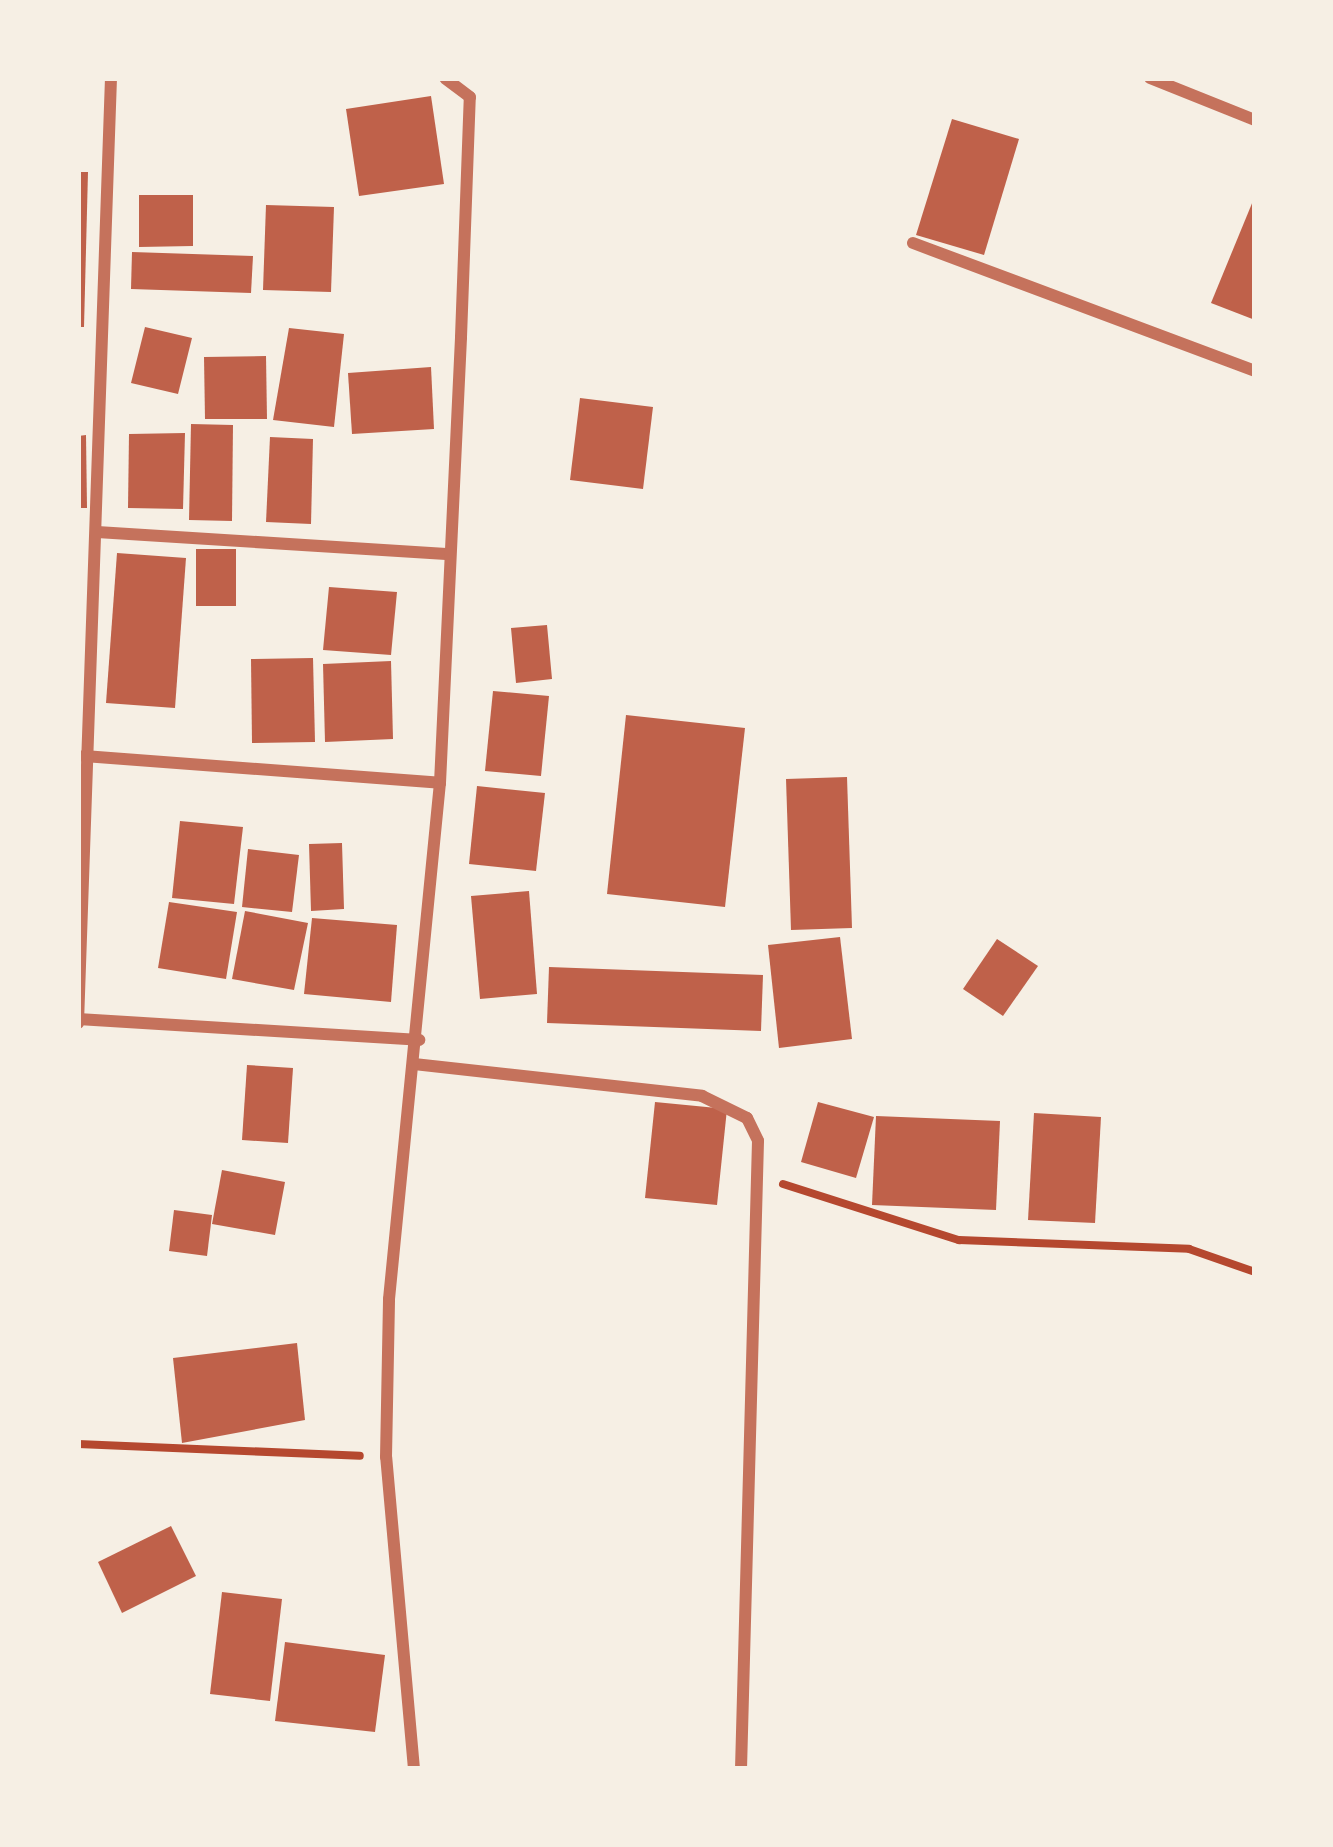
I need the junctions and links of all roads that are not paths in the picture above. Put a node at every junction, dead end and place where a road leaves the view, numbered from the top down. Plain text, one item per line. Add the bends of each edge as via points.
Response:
1 (111, 78) edge
2 (445, 78) edge
3 (1150, 78) edge
4 (1255, 120) edge
5 (913, 243) dead end
6 (1255, 371) edge
7 (97, 532) junction
8 (446, 554) junction
9 (84, 756) junction
10 (440, 783) junction
11 (78, 1021) edge
12 (418, 1040) junction
13 (414, 1064) junction
14 (414, 1769) edge
15 (741, 1769) edge

1 - 7 street
2 - 8 street via 470,97
3 - 4 street
5 - 6 street
7 - 8 street
7 - 9 street
8 - 10 street
9 - 10 street
9 - 11 street
10 - 12 street
11 - 12 street
12 - 13 street
13 - 14 street via 389,1299 386,1457
13 - 15 street via 715,1100 748,1118 761,1175

